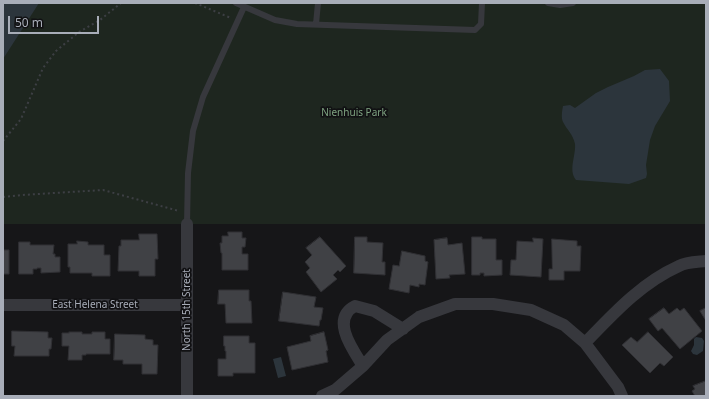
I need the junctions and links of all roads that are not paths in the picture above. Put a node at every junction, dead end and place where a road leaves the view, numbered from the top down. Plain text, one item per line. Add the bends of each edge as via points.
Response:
1 (236, 3) edge
2 (318, 3) edge
3 (482, 3) edge
4 (548, 3) edge
5 (573, 3) edge
6 (244, 7) junction
7 (316, 24) junction
8 (187, 219) joint
9 (706, 260) edge
10 (3, 305) edge
11 (186, 305) junction
12 (403, 329) junction
13 (585, 343) junction
14 (363, 366) junction
15 (187, 396) edge
16 (322, 396) edge
17 (622, 396) edge

1 - 6 lane
2 - 7 lane
3 - 7 lane via 481,24 475,30
4 - 5 lane
6 - 7 lane via 275,20
6 - 8 lane via 203,97 192,130
8 - 11 street, North 15th Street
9 - 13 street via 680,265 652,281 623,304
10 - 11 street, East Helena Street
11 - 15 street, North 15th Street
12 - 13 street via 419,317 455,304 493,304 531,310 564,325
12 - 14 street via 387,340
12 - 14 street via 374,311 355,306 348,309 343,321 345,329 350,345
13 - 17 street
14 - 16 street via 335,390

